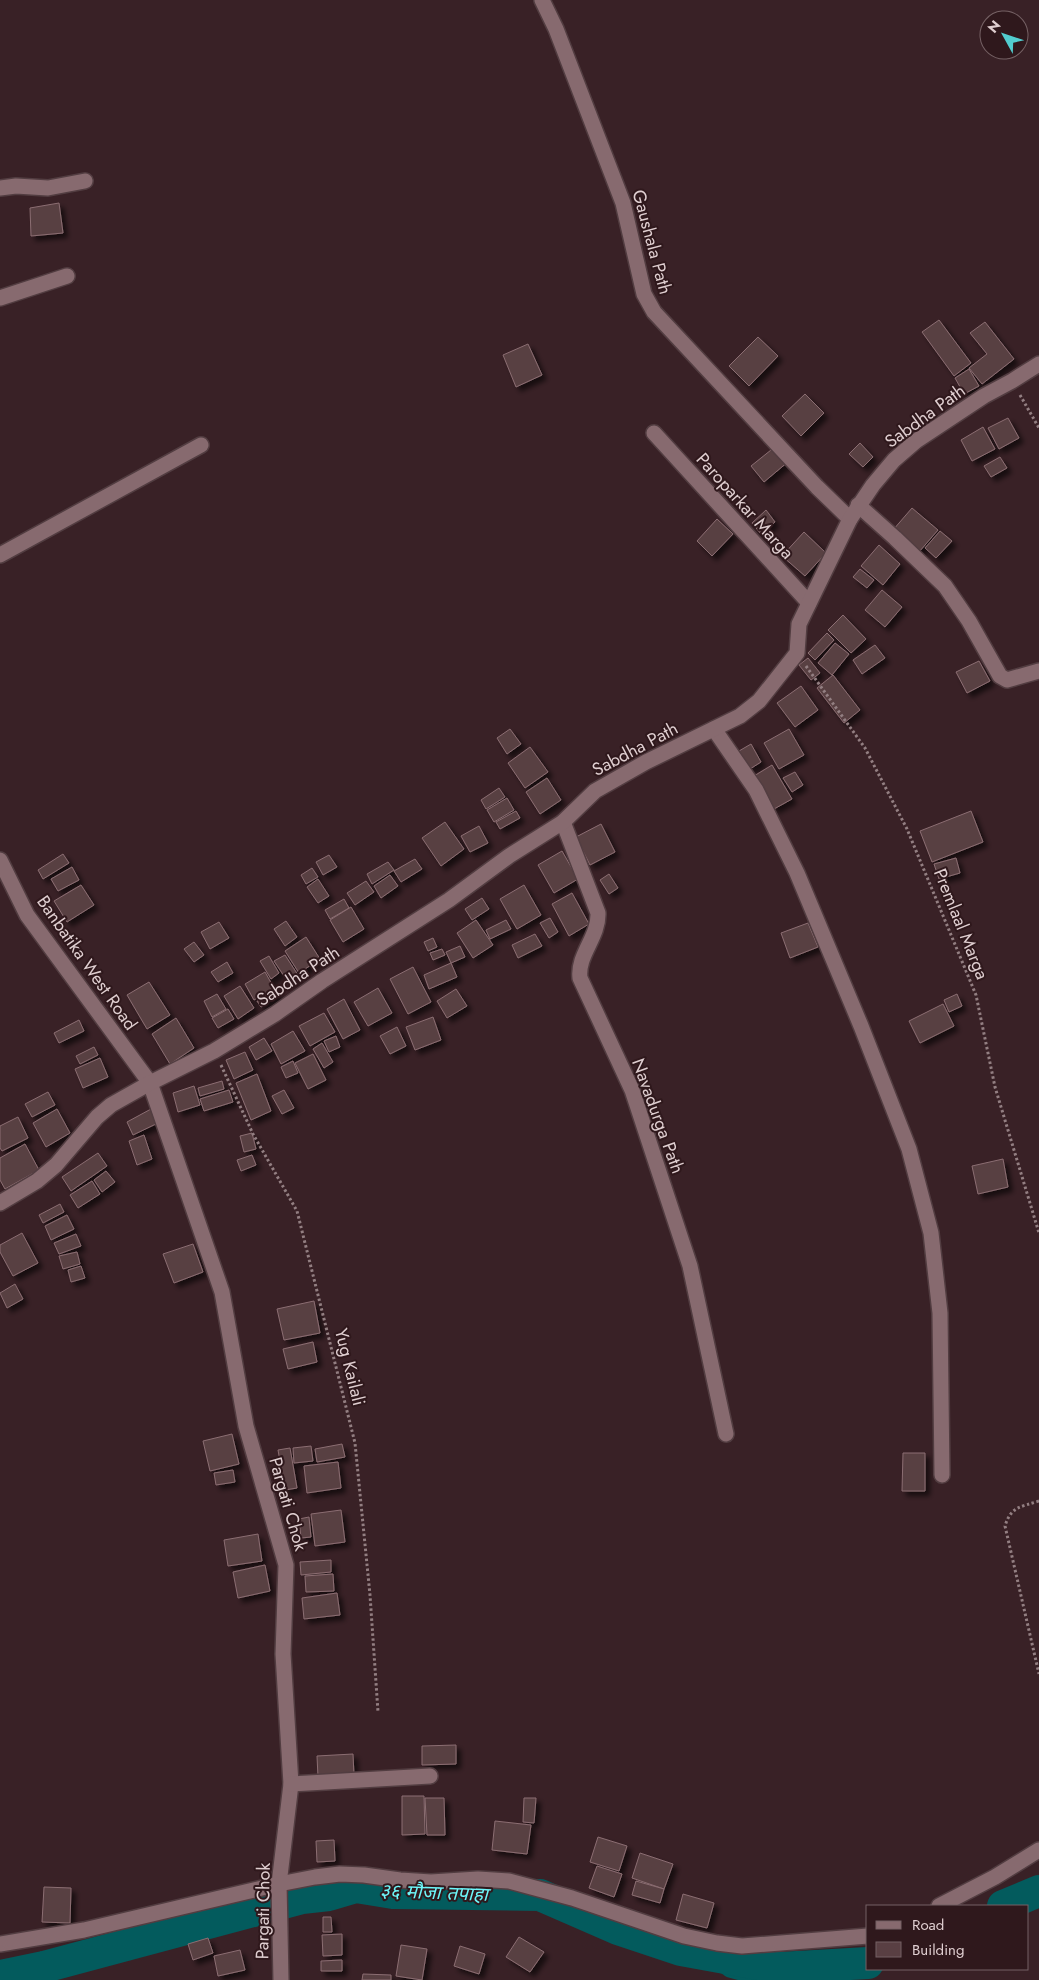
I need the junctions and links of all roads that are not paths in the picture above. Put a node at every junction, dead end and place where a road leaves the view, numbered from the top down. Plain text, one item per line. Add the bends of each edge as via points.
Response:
1 (542, 0) edge
2 (85, 181) dead end
3 (0, 188) edge
4 (67, 276) dead end
5 (0, 298) edge
6 (1039, 364) edge
7 (654, 433) dead end
8 (201, 445) dead end
9 (858, 505) junction
10 (850, 519) junction
11 (0, 555) edge
12 (809, 603) junction
13 (1039, 671) edge
14 (714, 729) junction
15 (563, 822) junction
16 (0, 860) edge
17 (150, 1083) junction
18 (0, 1203) edge
19 (726, 1434) dead end
20 (942, 1475) dead end
21 (430, 1776) dead end
22 (291, 1784) junction
23 (1039, 1850) edge
24 (280, 1888) junction
25 (941, 1905) edge
26 (866, 1936) edge
27 (0, 1944) edge
28 (281, 1980) edge

1 - 10 street, Gaushala Path via 623,203 648,304
2 - 3 street via 48,188
4 - 5 street
6 - 9 street, Sabdha Path via 916,441 894,460
7 - 12 street, Paroparkar Marga
8 - 11 street
9 - 10 street, Sabdha Path
9 - 13 street via 945,586 969,620 1000,676 1007,680
10 - 12 street, Sabdha Path
12 - 14 street, Sabdha Path via 799,624 797,653 759,701 740,716
14 - 15 street, Sabdha Path via 595,791
14 - 20 street via 756,790 797,873 909,1149 931,1232 940,1313
15 - 17 street, Sabdha Path via 274,1014 214,1051
15 - 19 street, Navadurga Path via 598,913 598,926 580,967 580,978 632,1090 690,1266
16 - 17 street, Banbatika West Road via 27,914
17 - 18 street, Sabdha Path via 96,1116 38,1181
17 - 22 street, Pargati Chok via 222,1292 246,1426 286,1565 283,1654
21 - 22 street
22 - 24 street, Pargati Chok
23 - 25 street
24 - 26 street via 315,1877 340,1874 431,1882 509,1881 548,1890 684,1936 717,1943 742,1946
24 - 27 street via 84,1930
24 - 28 street, Pargati Chok

